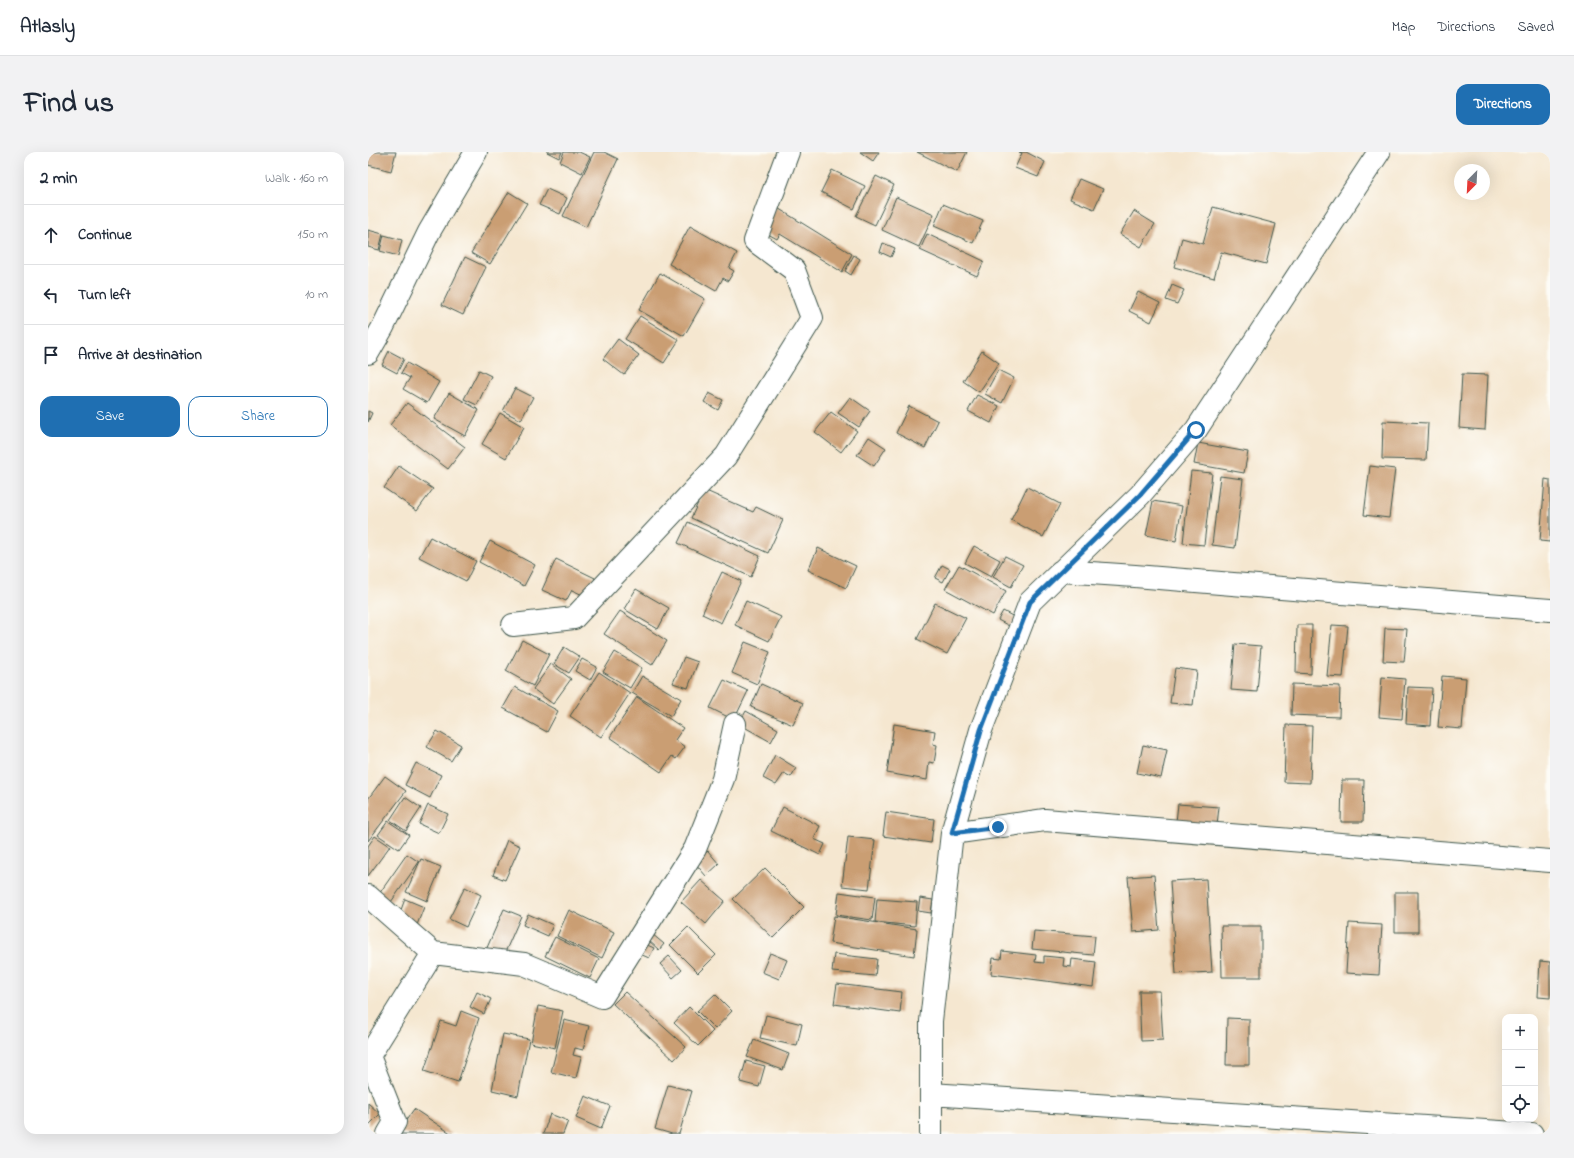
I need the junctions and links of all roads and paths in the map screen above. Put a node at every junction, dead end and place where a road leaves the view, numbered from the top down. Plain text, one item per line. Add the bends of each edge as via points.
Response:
1 (476, 152) edge
2 (788, 152) edge
3 (1379, 152) edge
4 (368, 353) edge
5 (1061, 571) junction
6 (1550, 610) edge
7 (513, 625) dead end
8 (735, 724) dead end
9 (952, 833) junction
10 (1550, 861) edge
11 (368, 896) edge
12 (433, 953) junction
13 (931, 1094) junction
14 (388, 1134) edge
15 (931, 1134) edge
16 (1532, 1134) edge

1 - 4 street via 429,232
2 - 7 street via 755,241 794,270 812,318 726,456 574,618
3 - 5 street via 1196,430 1140,495
5 - 6 street
5 - 9 street via 1030,602 981,730
8 - 12 street via 723,779 695,849 602,997 524,964
9 - 10 street via 1045,820
9 - 13 street via 931,1022
11 - 12 street
12 - 14 street via 369,1056 395,1122
13 - 15 street
13 - 16 street

